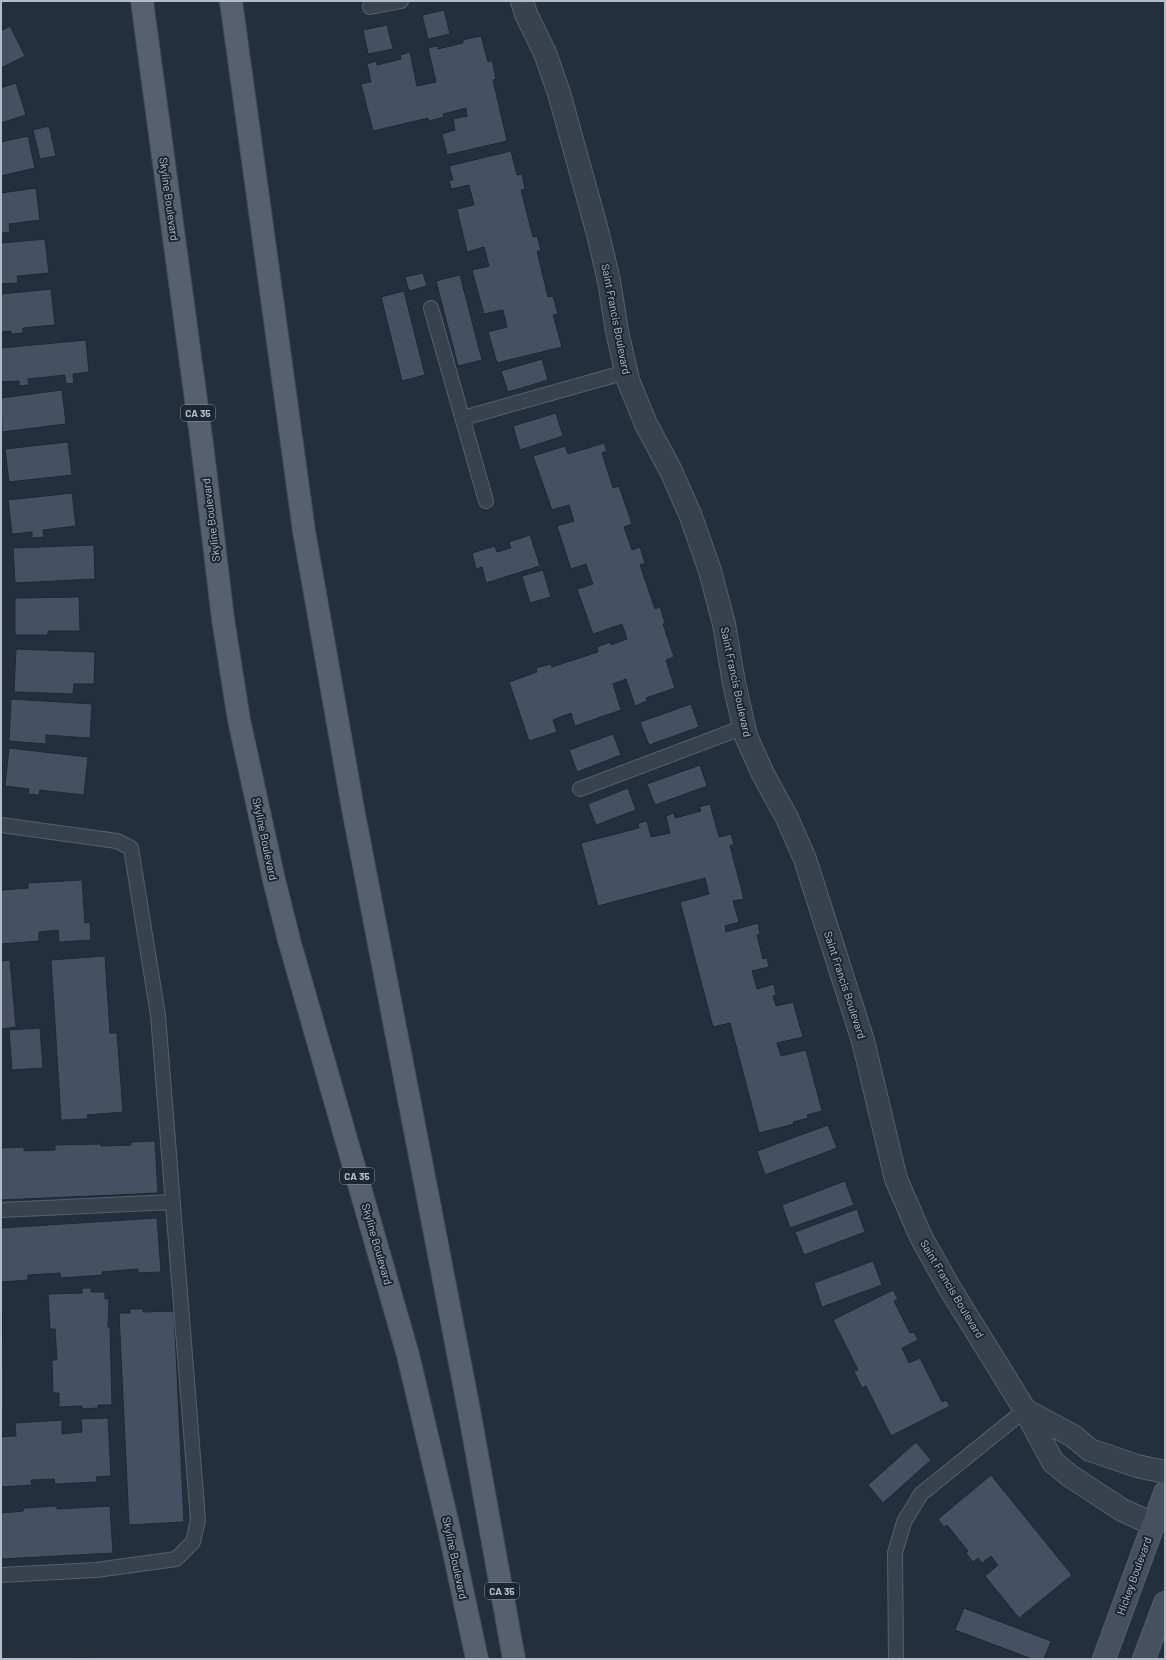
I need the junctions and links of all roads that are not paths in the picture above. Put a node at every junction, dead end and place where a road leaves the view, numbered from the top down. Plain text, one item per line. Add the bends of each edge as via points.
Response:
1 (142, 1) edge
2 (231, 1) edge
3 (401, 1) edge
4 (522, 1) edge
5 (370, 7) dead end
6 (431, 308) dead end
7 (626, 372) junction
8 (463, 418) junction
9 (486, 501) dead end
10 (744, 727) junction
11 (580, 790) dead end
12 (1, 825) edge
13 (172, 1202) junction
14 (1, 1210) edge
15 (1025, 1410) junction
16 (1165, 1472) edge
17 (1165, 1493) edge
18 (1159, 1519) edge
19 (1, 1575) edge
20 (1165, 1603) edge
21 (477, 1659) edge
22 (514, 1659) edge
23 (896, 1659) edge
24 (1104, 1659) edge
25 (1144, 1659) edge

1 - 21 main road, Skyline Boulevard / CA 35 via 223,619 239,720 289,940 408,1355
2 - 22 main road, CA 35 via 308,554 353,809 469,1410
3 - 5 lane
4 - 7 street, Saint Francis Boulevard via 545,53 561,100 600,242
6 - 8 lane
7 - 8 lane
7 - 10 street, Saint Francis Boulevard via 646,424 690,514 710,571 724,624
8 - 9 lane
10 - 11 lane
10 - 15 street, Saint Francis Boulevard via 763,774 787,818 805,859 863,1041 896,1179 921,1237
12 - 13 lane via 117,841 131,848 158,1014
13 - 14 lane
13 - 19 lane via 198,1520 193,1542 176,1560 96,1570
15 - 16 street, Saint Francis Boulevard via 1073,1436 1090,1450 1136,1466
15 - 18 street, Saint Francis Boulevard via 1053,1462 1070,1476 1122,1510
15 - 23 lane via 921,1494 904,1522 895,1553
17 - 18 main road, Hickey Boulevard
18 - 24 main road, Hickey Boulevard
20 - 25 main road

